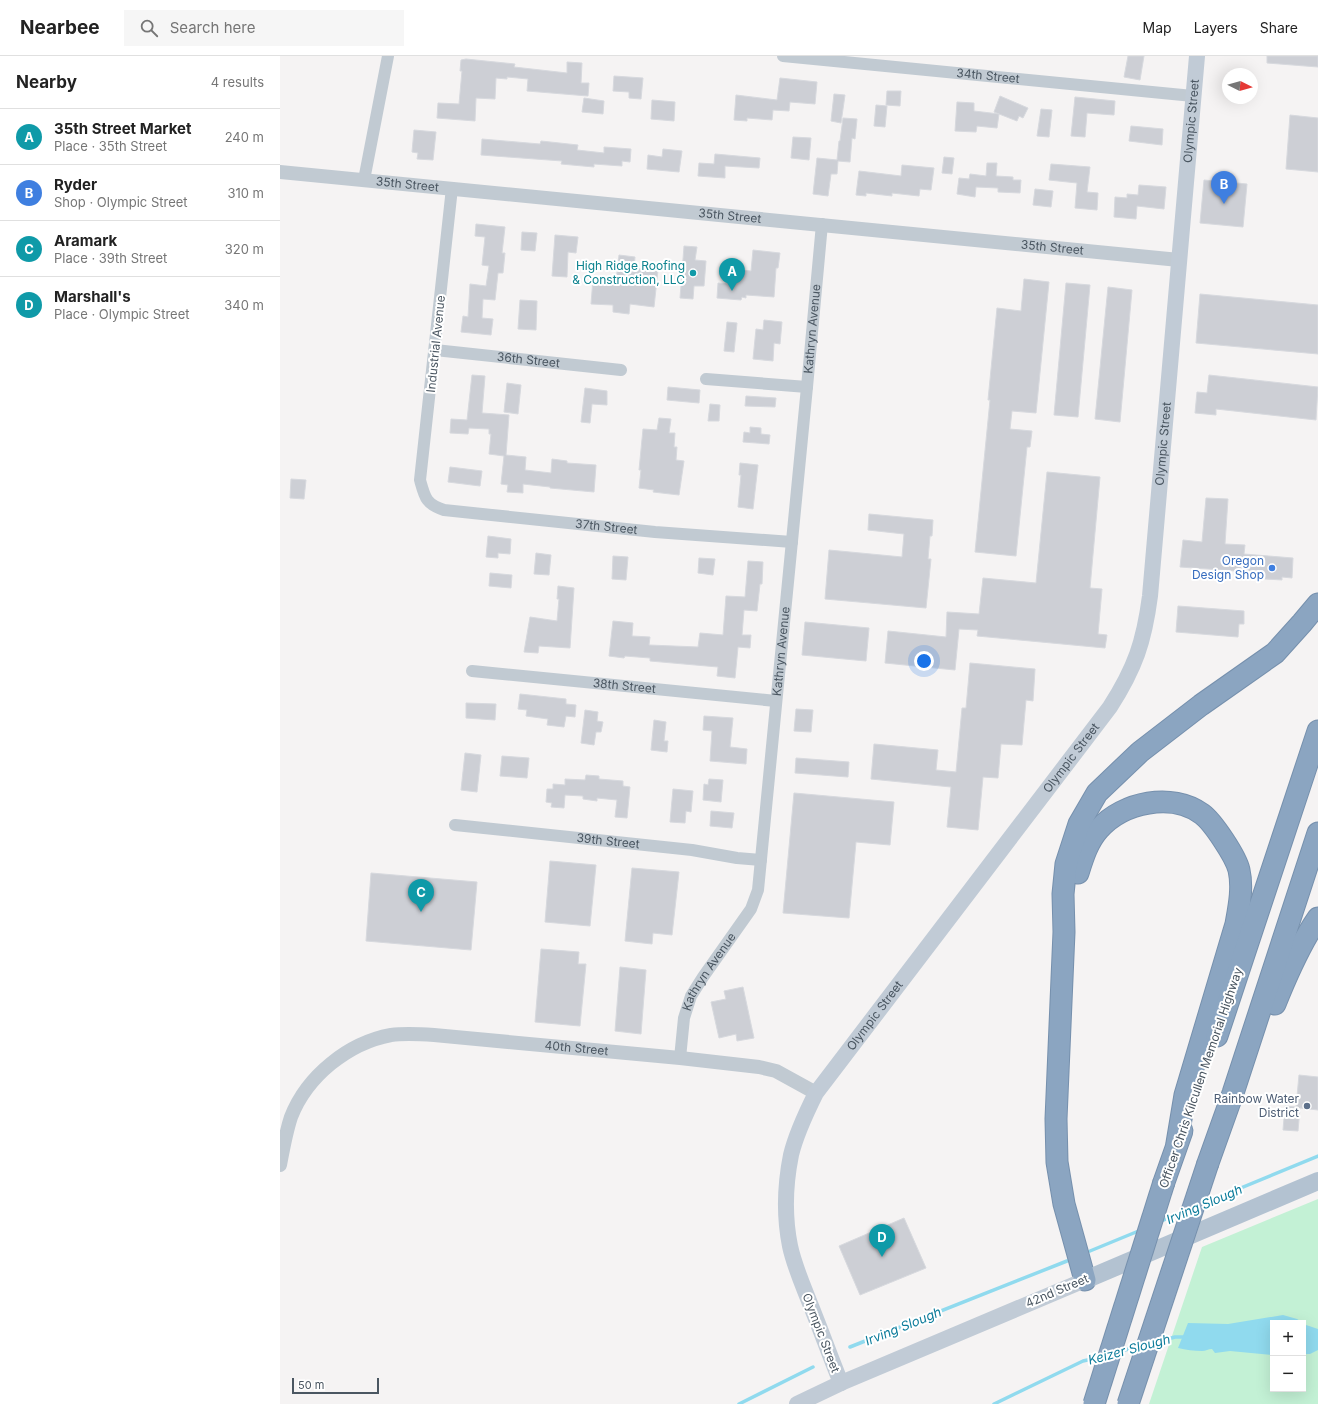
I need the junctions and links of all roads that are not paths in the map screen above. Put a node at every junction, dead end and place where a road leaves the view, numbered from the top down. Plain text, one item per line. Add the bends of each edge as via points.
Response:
1 (388, 56) edge
2 (783, 56) edge
3 (1197, 56) edge
4 (1194, 96) junction
5 (280, 172) edge
6 (364, 180) junction
7 (452, 188) junction
8 (822, 224) junction
9 (1180, 260) junction
10 (435, 350) junction
11 (621, 370) dead end
12 (706, 379) dead end
13 (807, 387) junction
14 (425, 498) joint
15 (792, 542) junction
16 (1318, 604) edge
17 (472, 671) dead end
18 (776, 701) junction
19 (1318, 731) edge
20 (455, 826) dead end
21 (1318, 833) edge
22 (762, 860) junction
23 (1318, 918) edge
24 (1064, 932) junction
25 (680, 1058) junction
26 (816, 1093) junction
27 (1233, 1093) junction
28 (1177, 1143) junction
29 (280, 1165) edge
30 (1318, 1181) edge
31 (1085, 1280) junction
32 (841, 1383) junction
33 (797, 1404) edge
34 (1094, 1404) edge
35 (1128, 1404) edge

1 - 6 street
2 - 4 street, 34th Street
3 - 4 main road, Olympic Street
4 - 9 main road, Olympic Street
5 - 6 street, 35th Street
6 - 7 street, 35th Street
7 - 8 street, 35th Street
7 - 10 street, Industrial Avenue
8 - 9 street, 35th Street
8 - 13 street, Kathryn Avenue
9 - 26 main road, Olympic Street via 1150,596 1147,621 1133,668 1110,707
10 - 11 street, 36th Street
10 - 14 street, Industrial Avenue via 420,480
12 - 13 street
13 - 15 street, Kathryn Avenue
14 - 15 street, 37th Street via 433,507 444,510 656,532
15 - 18 street, Kathryn Avenue
16 - 24 highway via 1275,653 1140,752 1097,794 1079,824 1066,864 1063,894
17 - 18 street, 38th Street
18 - 22 street, Kathryn Avenue
19 - 28 highway, Officer Chris Kilcullen Memorial Highway via 1197,1098
20 - 22 street, 39th Street via 692,850
21 - 27 highway
22 - 25 street, Kathryn Avenue via 758,890 751,908 691,996 684,1018
23 - 27 highway via 1308,932 1284,982 1257,1049
24 - 28 highway via 1078,872 1087,847 1099,829 1129,808 1161,802 1185,806 1203,814 1225,840 1239,869 1240,898 1236,924 1186,1095
24 - 31 highway via 1056,1119 1057,1162 1064,1204
25 - 26 street, 40th Street via 776,1071
25 - 29 street, 40th Street via 415,1034 391,1035 349,1051 318,1075 291,1117
26 - 32 main road, Olympic Street via 802,1124 787,1176 787,1223 796,1268
27 - 35 highway, bridge
28 - 34 highway, Officer Chris Kilcullen Memorial Highway, bridge
30 - 31 main road, 42nd Street
31 - 32 main road, 42nd Street
32 - 33 main road, 42nd Street

